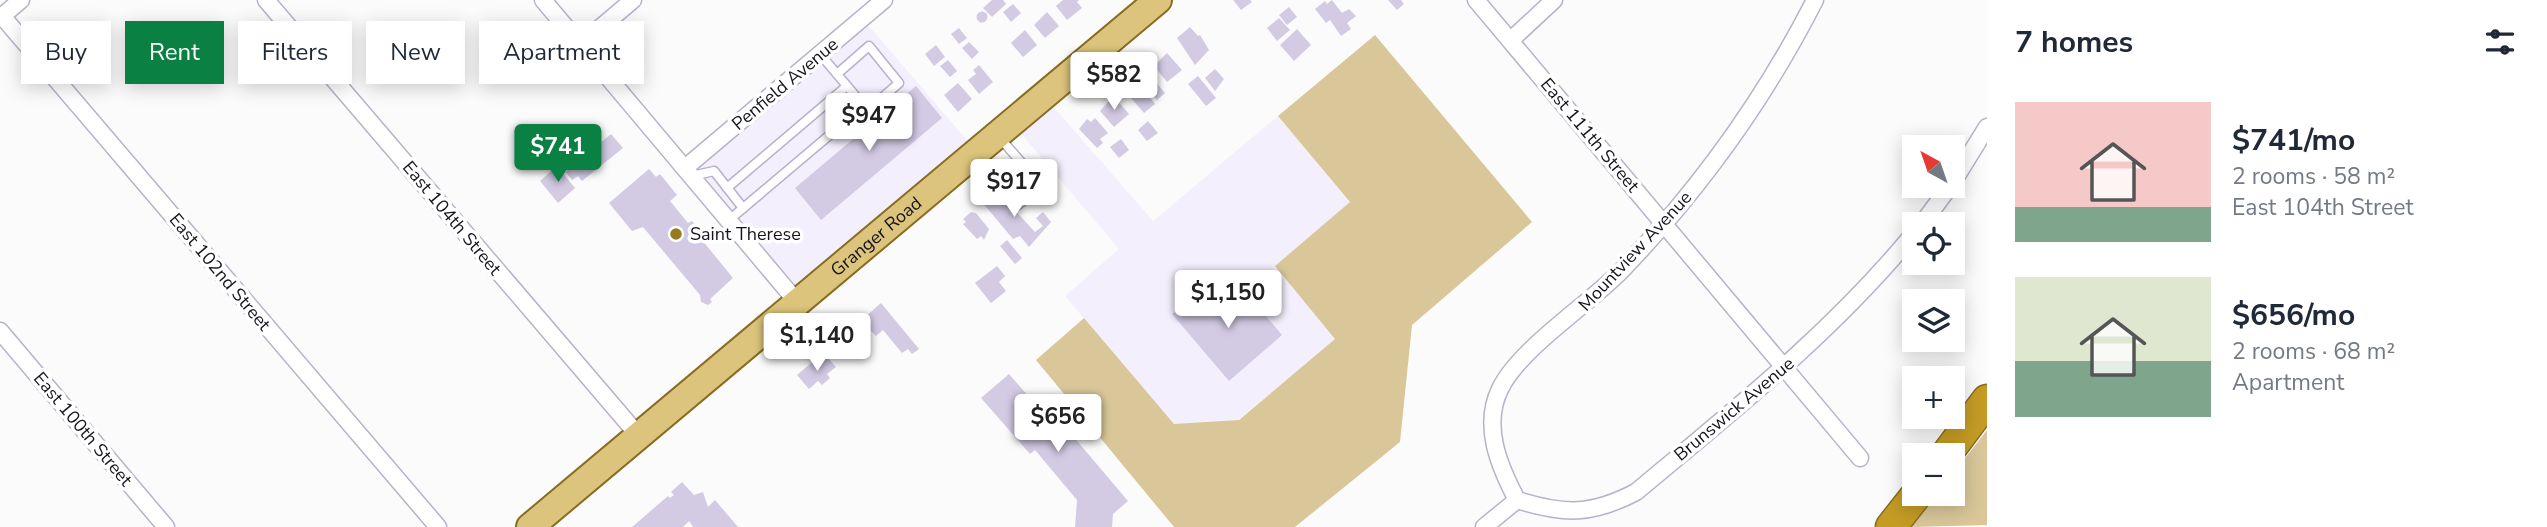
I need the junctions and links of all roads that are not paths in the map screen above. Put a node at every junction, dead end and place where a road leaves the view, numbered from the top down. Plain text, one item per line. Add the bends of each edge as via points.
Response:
1 (21, 0) edge
2 (266, 0) edge
3 (543, 0) edge
4 (633, 0) edge
5 (884, 0) edge
6 (1158, 0) edge
7 (1476, 0) edge
8 (1554, 0) edge
9 (1815, 0) edge
10 (1, 17) edge
11 (561, 21) edge
12 (608, 21) edge
13 (1511, 40) junction
14 (820, 54) junction
15 (837, 74) junction
16 (615, 84) edge
17 (847, 86) junction
18 (864, 106) junction
19 (1987, 127) edge
20 (997, 135) junction
21 (973, 155) junction
22 (1965, 163) edge
23 (689, 172) junction
24 (727, 188) junction
25 (743, 208) junction
26 (729, 220) junction
27 (1664, 225) junction
28 (1902, 247) edge
29 (797, 302) junction
30 (0, 331) edge
31 (1784, 368) junction
32 (1987, 400) edge
33 (638, 435) junction
34 (1955, 443) edge
35 (1860, 458) dead end
36 (1517, 500) junction
37 (1908, 506) edge
38 (533, 526) edge
39 (166, 527) edge
40 (438, 527) edge
41 (1484, 527) edge
42 (1891, 527) edge

1 - 10 street
2 - 33 street, East 104th Street
3 - 11 street
4 - 12 street
5 - 14 street, Penfield Avenue
6 - 20 main road, Granger Road
7 - 13 street, East 111th Street
8 - 13 street
9 - 27 street, Mountview Avenue via 1754,106
10 - 40 street, East 102nd Street
13 - 27 street, East 111th Street
14 - 15 lane
14 - 23 street, Penfield Avenue
15 - 17 lane
15 - 18 lane via 869,46 899,83 875,104
16 - 23 street
17 - 18 lane
17 - 24 lane
18 - 25 lane
19 - 22 street
20 - 21 main road, Granger Road
20 - 21 lane via 1042,186 1018,205
21 - 29 main road, Granger Road
23 - 24 lane via 714,171
23 - 26 street
24 - 25 lane
25 - 26 lane
26 - 29 street
27 - 31 street, East 111th Street
27 - 36 street, Mountview Avenue via 1589,303 1517,365 1500,389 1491,419 1496,450
28 - 31 street, Brunswick Avenue via 1843,313
29 - 33 main road, Granger Road
30 - 39 street, East 100th Street
31 - 35 street, East 111th Street
31 - 36 street, Brunswick Avenue via 1636,492 1610,506 1579,512
32 - 34 highway
33 - 38 main road, Granger Road
36 - 41 street
37 - 42 highway

